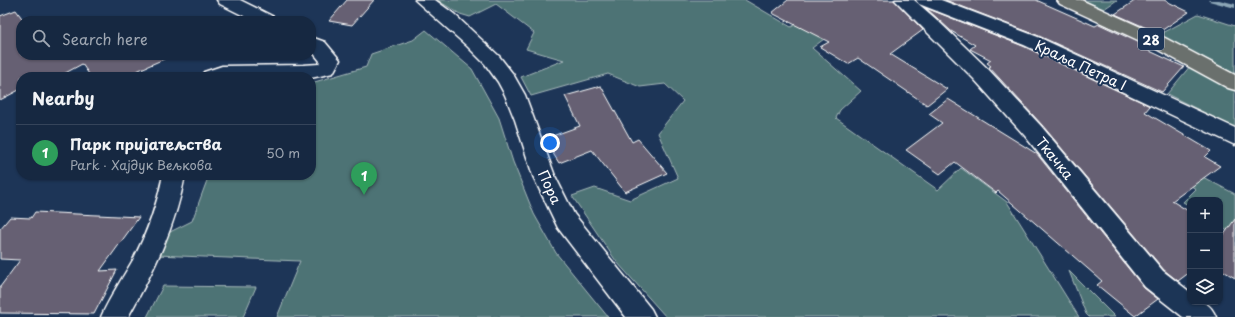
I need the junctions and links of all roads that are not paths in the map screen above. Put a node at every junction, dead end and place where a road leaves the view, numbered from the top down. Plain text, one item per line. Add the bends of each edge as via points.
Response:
1 (226, 0) edge
2 (424, 0) edge
3 (904, 0) edge
4 (925, 0) edge
5 (1066, 0) edge
6 (258, 16) edge
7 (316, 45) edge
8 (303, 72) edge
9 (1235, 83) edge
10 (1235, 137) edge
11 (173, 180) edge
12 (114, 317) edge
13 (642, 317) edge
14 (1203, 317) edge

1 - 6 street
2 - 13 street, Пора via 474,42 506,79 525,120 544,176 566,221
3 - 14 street, Ткачка via 975,68 1033,131 1154,278
4 - 10 street, Краља Петра I via 1030,41
5 - 9 main road, 28 via 1158,42
7 - 8 street via 330,60 326,68
11 - 12 street via 162,221 142,267

